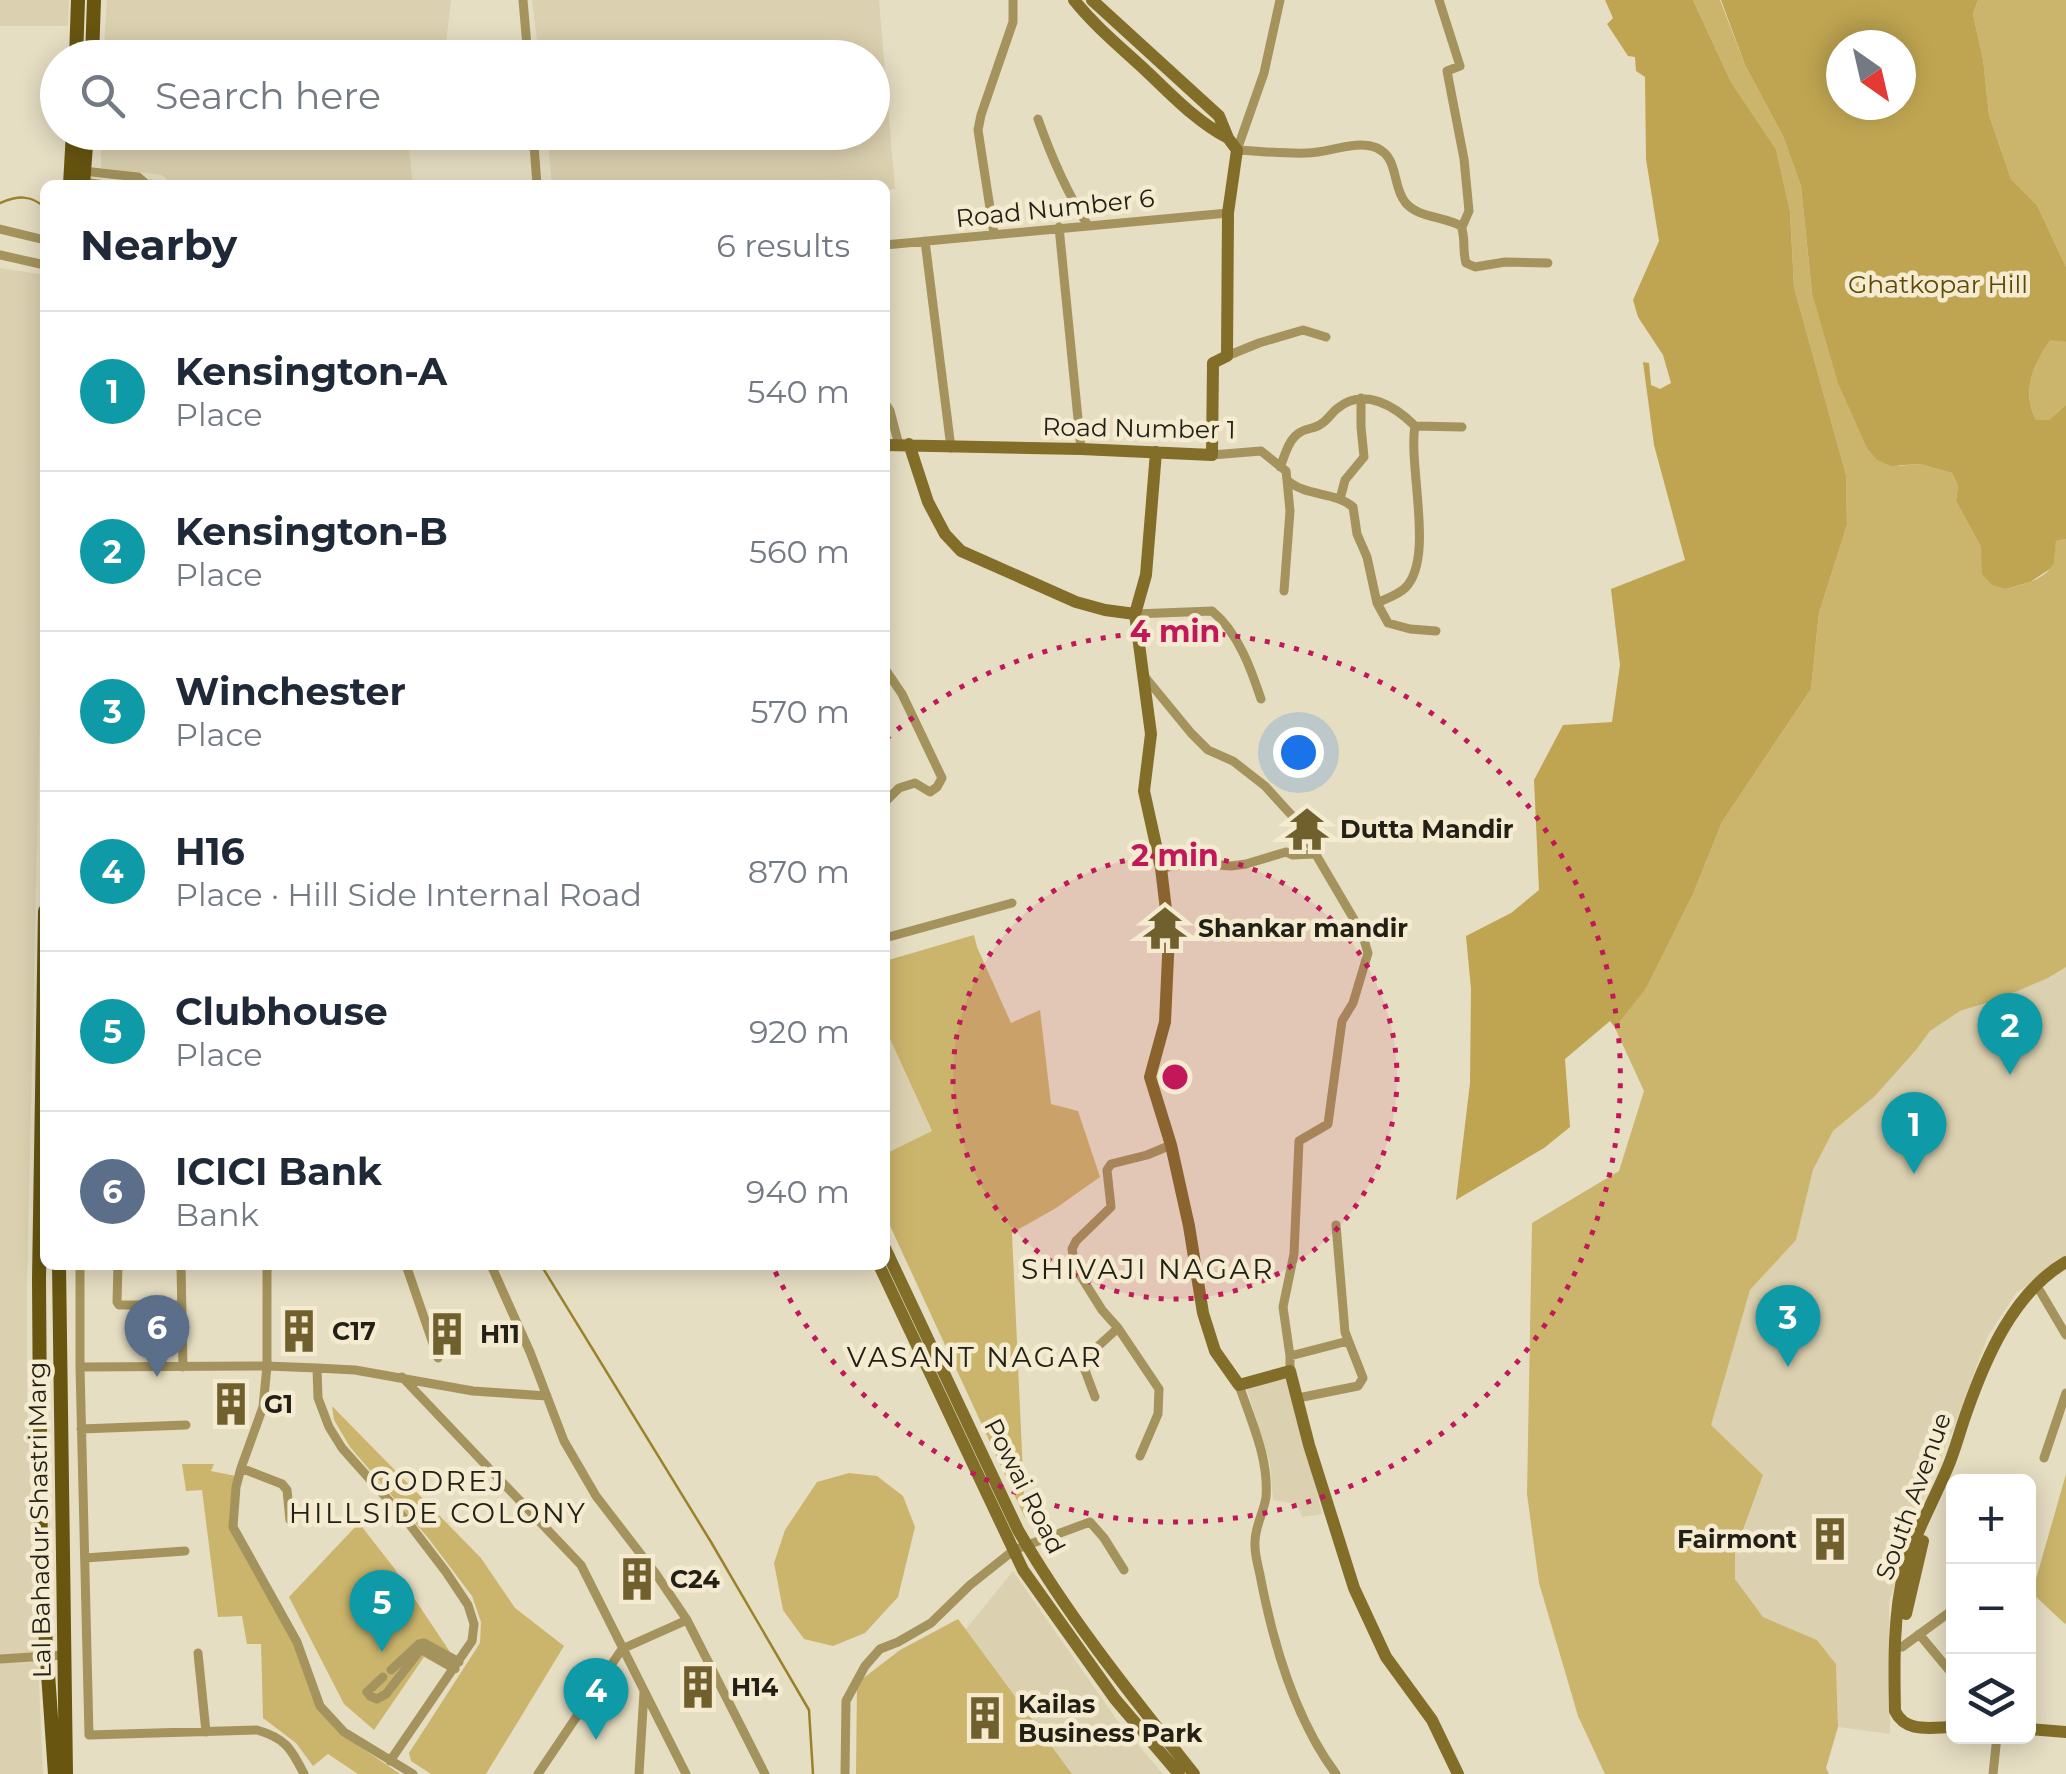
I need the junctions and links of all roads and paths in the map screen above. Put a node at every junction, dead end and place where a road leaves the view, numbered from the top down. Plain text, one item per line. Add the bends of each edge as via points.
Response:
1 (78, 0) edge
2 (94, 0) edge
3 (524, 0) edge
4 (1013, 0) edge
5 (1074, 0) edge
6 (1092, 0) edge
7 (1280, 0) edge
8 (1439, 0) edge
9 (77, 40) edge
10 (93, 40) edge
11 (527, 40) edge
12 (1143, 58) junction
13 (1192, 92) junction
14 (1181, 103) junction
15 (1038, 119) dead end
16 (1232, 144) junction
17 (75, 150) edge
18 (84, 150) edge
19 (534, 150) edge
20 (80, 180) edge
21 (80, 180) edge
22 (94, 180) edge
23 (141, 180) edge
24 (537, 180) edge
25 (1228, 213) junction
26 (1087, 224) junction
27 (1059, 227) junction
28 (1462, 228) junction
29 (0, 229) edge
30 (994, 234) junction
31 (40, 239) edge
32 (924, 242) junction
33 (890, 245) edge
34 (0, 255) edge
35 (1548, 263) dead end
36 (40, 265) edge
37 (1326, 337) dead end
38 (1228, 356) junction
39 (1361, 398) junction
40 (890, 411) edge
41 (1414, 426) junction
42 (1462, 427) dead end
43 (898, 445) edge
44 (951, 448) junction
45 (1081, 449) junction
46 (1156, 452) junction
47 (1212, 455) junction
48 (1280, 467) junction
49 (1287, 480) junction
50 (1340, 499) junction
51 (1284, 590) dead end
52 (1377, 603) junction
53 (1136, 614) junction
54 (1436, 631) dead end
55 (1144, 675) junction
56 (890, 676) edge
57 (1261, 700) dead end
58 (890, 797) edge
59 (1314, 854) junction
60 (1161, 868) junction
61 (1012, 904) dead end
62 (890, 937) edge
63 (1171, 1145) junction
64 (40, 1215) edge
65 (1336, 1225) dead end
66 (890, 1260) edge
67 (2066, 1265) edge
68 (58, 1270) edge
69 (80, 1270) edge
70 (118, 1270) edge
71 (181, 1270) edge
72 (268, 1270) edge
73 (408, 1270) edge
74 (493, 1270) edge
75 (882, 1270) edge
76 (2040, 1291) junction
77 (182, 1305) junction
78 (1118, 1328) junction
79 (2066, 1335) edge
80 (1348, 1341) junction
81 (1290, 1356) junction
82 (438, 1358) dead end
83 (266, 1366) junction
84 (80, 1367) junction
85 (183, 1367) junction
86 (317, 1368) junction
87 (1290, 1371) junction
88 (402, 1377) junction
89 (1240, 1385) junction
90 (2066, 1393) edge
91 (547, 1396) junction
92 (1095, 1397) dead end
93 (1298, 1398) junction
94 (186, 1425) dead end
95 (82, 1429) junction
96 (965, 1433) junction
97 (1140, 1456) dead end
98 (2044, 1458) dead end
99 (240, 1468) junction
100 (290, 1520) dead end
101 (1020, 1548) junction
102 (185, 1551) dead end
103 (85, 1558) junction
104 (1124, 1570) dead end
105 (1946, 1615) edge
106 (687, 1620) junction
107 (1919, 1634) junction
108 (1902, 1647) junction
109 (622, 1649) junction
110 (198, 1652) dead end
111 (63, 1655) junction
112 (46, 1656) junction
113 (0, 1659) edge
114 (457, 1665) junction
115 (1946, 1666) edge
116 (644, 1690) junction
117 (1946, 1722) edge
118 (2066, 1723) edge
119 (1946, 1724) edge
120 (2036, 1725) edge
121 (2036, 1726) edge
122 (206, 1732) junction
123 (2066, 1732) edge
124 (1996, 1744) edge
125 (390, 1761) junction
126 (55, 1774) edge
127 (66, 1774) edge
128 (304, 1774) edge
129 (413, 1774) edge
130 (538, 1774) edge
131 (639, 1774) edge
132 (686, 1774) edge
133 (765, 1774) edge
134 (845, 1774) edge
135 (1179, 1774) edge
136 (1194, 1774) edge
137 (1336, 1774) edge
138 (1458, 1774) edge
139 (1993, 1774) edge

1 - 9 main road
2 - 10 main road
3 - 11 street
4 - 30 street via 1013,22 978,130
5 - 12 street via 1090,20
6 - 12 street
7 - 16 street via 1264,73
8 - 28 street via 1460,66 1447,71 1470,211
12 - 13 street
12 - 14 street
13 - 14 street
13 - 16 street via 1218,116
14 - 16 street
15 - 26 street
16 - 25 street
16 - 28 street via 1310,153 1378,148 1406,205
17 - 20 main road
18 - 21 main road
19 - 24 street
22 - 23 street
25 - 26 street, Road Number 6
25 - 38 street
26 - 27 street, Road Number 6
27 - 30 street, Road Number 6
27 - 45 street
28 - 35 street via 1466,263 1474,267
29 - 31 street
30 - 32 street, Road Number 6
32 - 33 street, Road Number 6
32 - 44 street
34 - 36 street
37 - 38 street via 1303,330
38 - 47 street via 1213,363
39 - 41 street via 1386,403
39 - 48 street via 1298,433
39 - 50 street via 1364,457 1345,480
40 - 43 street
41 - 42 street
41 - 52 street via 1421,540 1404,590
43 - 44 street, Road Number 1
43 - 53 street via 945,534 961,551 1076,602
44 - 45 street, Road Number 1
45 - 46 street, Road Number 1
46 - 47 street, Road Number 1
46 - 53 street via 1146,575
47 - 48 street, Road Number 1 via 1261,451
48 - 49 street
49 - 50 street via 1300,490
49 - 51 street
50 - 52 street via 1353,507
52 - 54 street via 1388,623
53 - 55 street
53 - 57 street via 1212,611 1252,671
55 - 59 street via 1208,750 1265,786 1295,819
55 - 60 street via 1151,734 1144,791
56 - 58 street via 942,778 930,792 914,783
59 - 60 street
59 - 81 street via 1368,954 1342,1021 1328,1124 1299,1141 1294,1254 1283,1307
60 - 63 street via 1170,935 1165,1022 1150,1077
61 - 62 street
63 - 78 street via 1111,1164 1111,1207 1072,1249 1075,1267
63 - 89 street via 1203,1313 1215,1351
64 - 112 main road, Lal Bahadur Shastri Marg
65 - 80 street
66 - 96 street, Powai Road
67 - 76 street
67 - 119 street, South Avenue via 2037,1285 1997,1340 1906,1567 1895,1712 1907,1726
68 - 111 main road, Lal Bahadur Shastri Marg
69 - 84 street
70 - 77 street via 120,1305
71 - 77 street
72 - 83 street
73 - 82 street
74 - 91 street
75 - 96 street, Powai Road
76 - 79 street
76 - 108 street via 2000,1347 1972,1414 1921,1547
77 - 85 street
78 - 92 street via 1084,1360
78 - 97 street via 1159,1389 1158,1414
80 - 81 street
80 - 93 street via 1362,1378 1358,1386
81 - 87 street
83 - 85 street
83 - 86 street
83 - 99 street via 263,1407
84 - 85 street
84 - 95 street
86 - 88 street
86 - 114 street via 318,1398 342,1448 407,1521 468,1605 472,1642
87 - 89 street
87 - 93 street
88 - 91 street
88 - 109 street via 581,1564
89 - 137 street via 1266,1474 1254,1543 1269,1620 1306,1725
90 - 98 street
91 - 106 street via 596,1496
93 - 138 street via 1354,1588 1386,1657 1432,1720
94 - 95 street
95 - 103 street
96 - 101 street, Powai Road
99 - 100 street via 282,1484
99 - 125 street via 234,1527 297,1642 320,1706 344,1732
101 - 104 street via 1090,1522
101 - 134 street via 931,1623 880,1649 865,1666 846,1701
101 - 135 street, Powai Road via 1023,1570 1115,1699
101 - 136 street, Powai Road
102 - 103 street
103 - 122 street via 89,1734
105 - 107 street
106 - 109 street
106 - 133 street
107 - 108 street
107 - 115 street
108 - 117 street via 1904,1715
109 - 116 street
109 - 130 street
110 - 122 street
111 - 112 street
111 - 127 main road, Lal Bahadur Shastri Marg
112 - 113 street
112 - 126 main road, Lal Bahadur Shastri Marg
114 - 114 street via 421,1649 386,1694 377,1700 368,1692 424,1643
114 - 125 street
116 - 131 street
116 - 132 street
118 - 120 street
121 - 123 street
122 - 128 street via 277,1736
124 - 139 street
125 - 129 street

